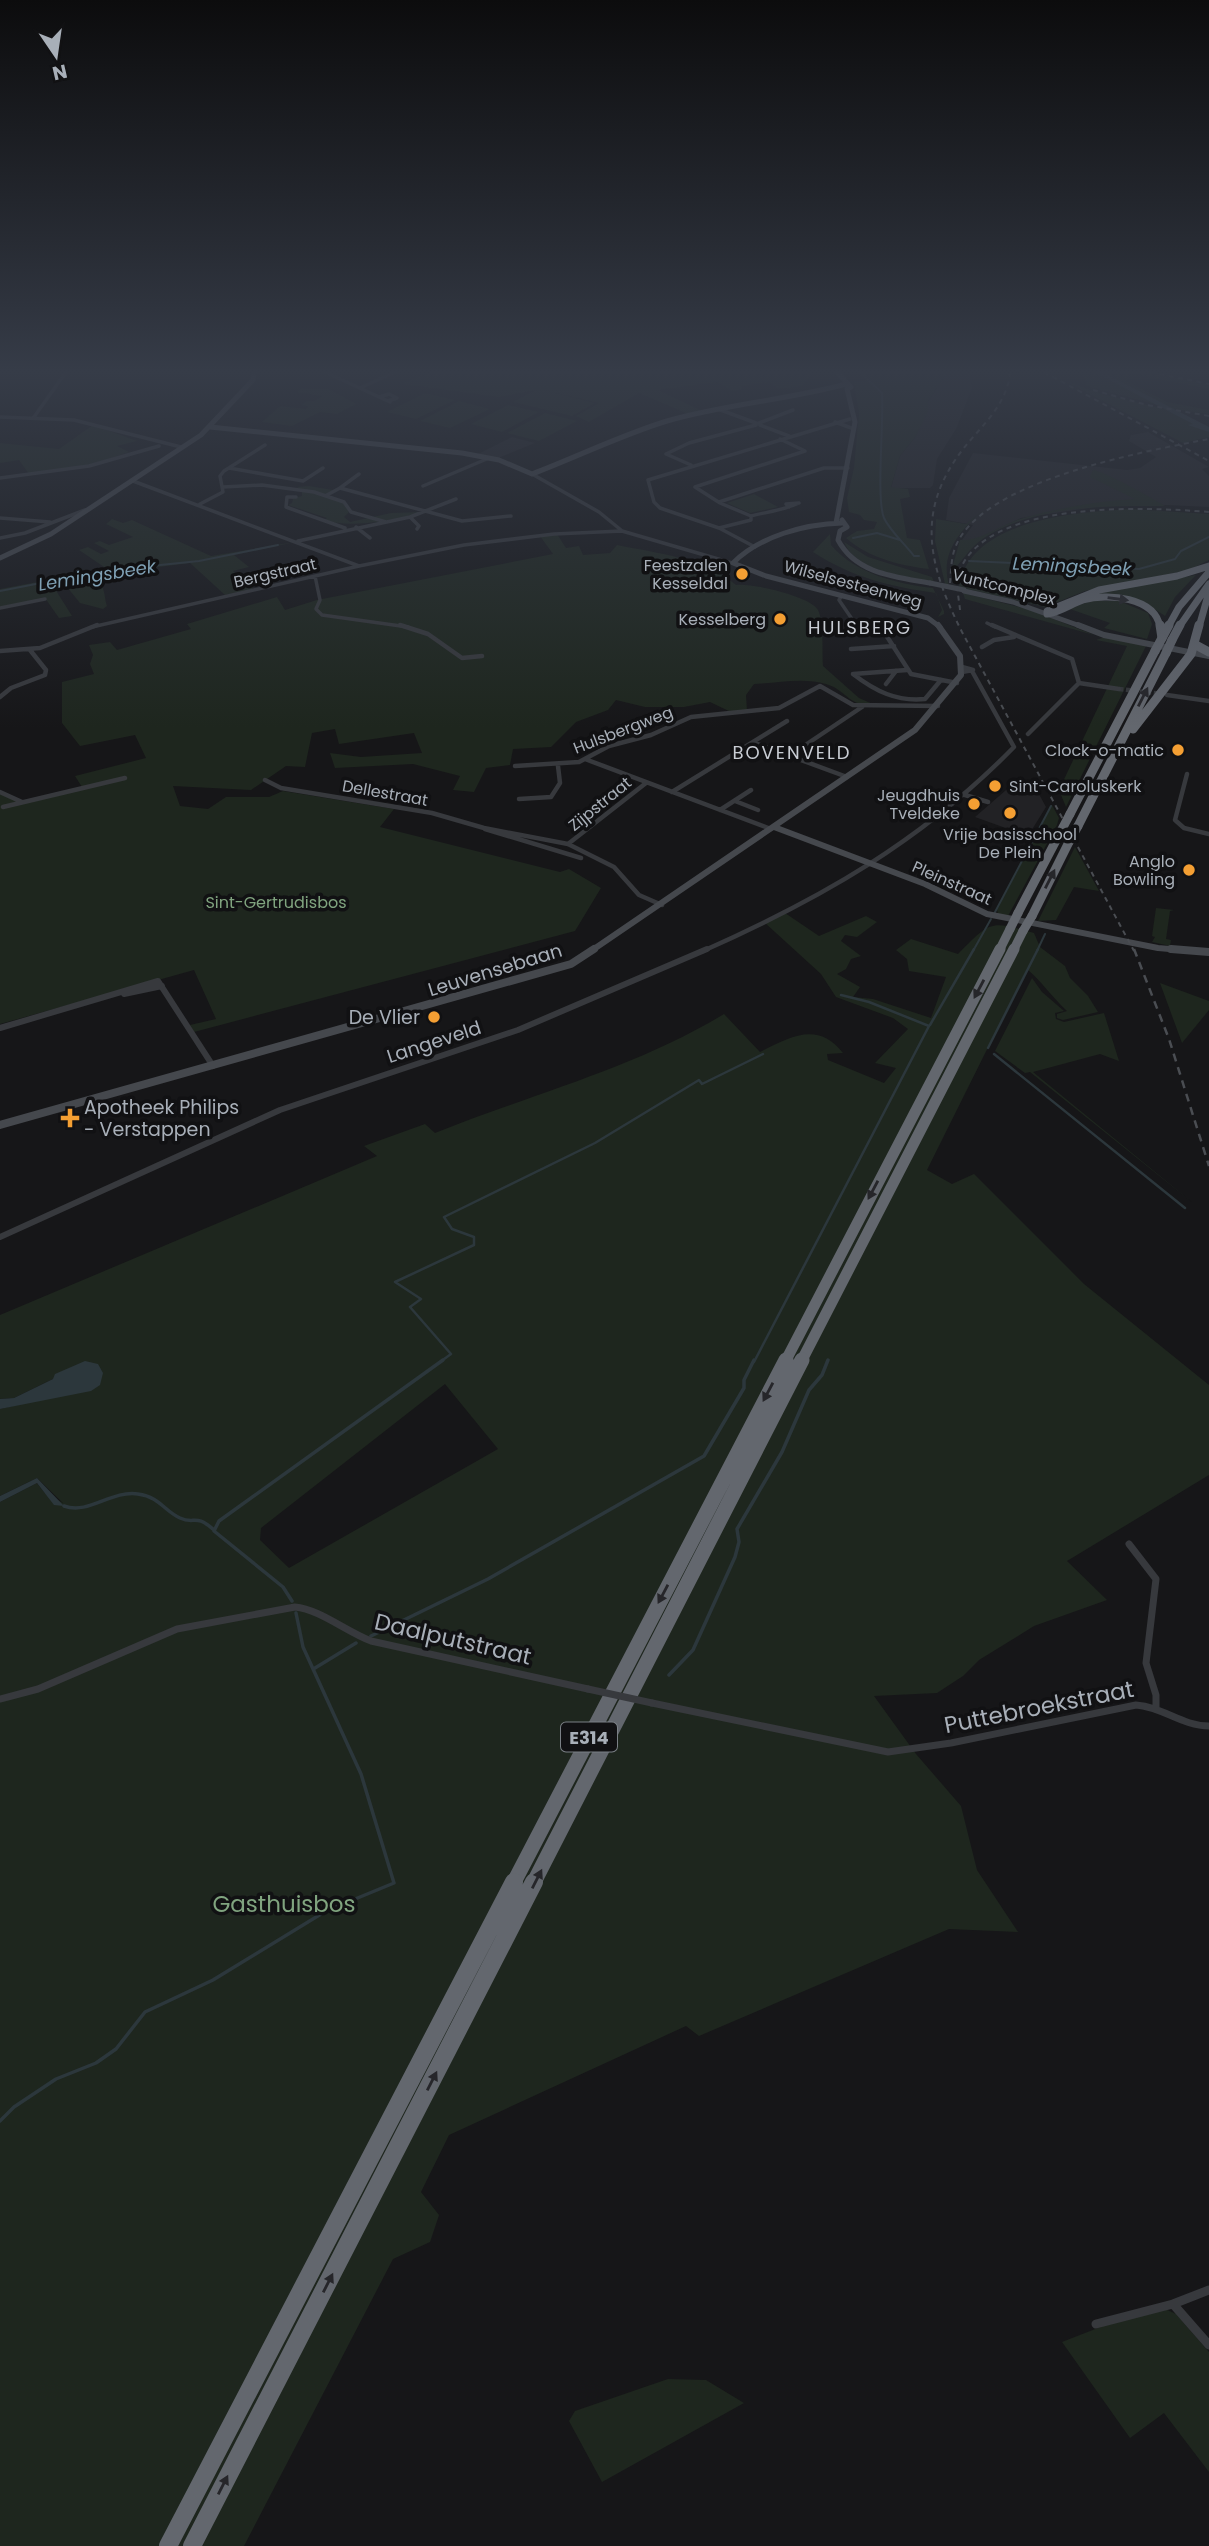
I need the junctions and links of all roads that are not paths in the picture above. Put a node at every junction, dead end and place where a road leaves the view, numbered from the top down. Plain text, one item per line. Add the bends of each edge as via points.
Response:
1 (117, 491) edge
2 (162, 491) edge
3 (223, 491) edge
4 (309, 491) edge
5 (335, 491) edge
6 (350, 491) edge
7 (562, 491) edge
8 (652, 491) edge
9 (698, 491) edge
10 (756, 491) edge
11 (844, 491) edge
12 (327, 495) junction
13 (279, 497) dead end
14 (287, 497) junction
15 (296, 497) dead end
16 (456, 499) dead end
17 (719, 502) junction
18 (200, 504) junction
19 (789, 507) dead end
20 (85, 510) junction
21 (429, 512) junction
22 (505, 512) dead end
23 (511, 516) junction
24 (751, 516) junction
25 (68, 517) junction
26 (76, 517) junction
27 (410, 517) junction
28 (0, 518) edge
29 (518, 518) dead end
30 (54, 522) junction
31 (386, 522) junction
32 (614, 525) junction
33 (835, 526) junction
34 (356, 527) junction
35 (417, 528) dead end
36 (719, 528) junction
37 (346, 529) junction
38 (602, 530) junction
39 (622, 531) junction
40 (370, 537) dead end
41 (0, 538) edge
42 (298, 541) junction
43 (755, 547) junction
44 (0, 558) edge
45 (733, 563) junction
46 (1209, 565) edge
47 (359, 566) junction
48 (1209, 572) edge
49 (315, 576) junction
50 (1209, 584) edge
51 (1209, 592) edge
52 (842, 595) junction
53 (46, 599) dead end
54 (0, 608) edge
55 (1050, 613) junction
56 (987, 623) dead end
57 (1014, 637) junction
58 (1162, 638) junction
59 (894, 646) junction
60 (1170, 647) junction
61 (982, 648) dead end
62 (1190, 648) junction
63 (851, 649) dead end
64 (30, 650) junction
65 (0, 651) edge
66 (1209, 654) edge
67 (482, 656) dead end
68 (907, 670) junction
69 (896, 671) junction
70 (960, 675) junction
71 (941, 680) junction
72 (1079, 683) junction
73 (886, 684) dead end
74 (1119, 689) tunnel mouth
75 (1167, 695) tunnel mouth
76 (0, 697) edge
77 (1209, 701) edge
78 (938, 706) junction
79 (862, 707) junction
80 (787, 721) dead end
81 (1028, 734) dead end
82 (1120, 741) junction
83 (755, 743) junction
84 (789, 756) junction
85 (585, 759) junction
86 (514, 766) dead end
87 (558, 766) junction
88 (1187, 774) dead end
89 (847, 777) junction
90 (125, 778) dead end
91 (265, 779) dead end
92 (646, 783) junction
93 (751, 790) dead end
94 (672, 792) junction
95 (2, 793) edge
96 (965, 794) junction
97 (519, 799) dead end
98 (735, 801) junction
99 (988, 802) dead end
100 (24, 803) junction
101 (2, 809) edge
102 (720, 810) junction
103 (758, 810) dead end
104 (484, 828) junction
105 (773, 828) junction
106 (1061, 831) joint
107 (1209, 834) edge
108 (569, 844) junction
109 (581, 858) dead end
110 (875, 862) junction
111 (662, 905) junction
112 (1018, 914) joint
113 (1032, 916) joint
114 (1017, 930) junction
115 (1209, 952) edge
116 (0, 1028) edge
117 (213, 1066) junction
118 (0, 1125) edge
119 (0, 1237) edge
120 (1129, 1545) dead end
121 (0, 1699) edge
122 (1156, 1708) junction
123 (1209, 1726) edge
124 (913, 1750) joint
125 (1209, 2290) edge
126 (1174, 2304) junction
127 (1096, 2324) dead end
128 (1209, 2345) edge
129 (168, 2546) edge
130 (192, 2546) edge

1 - 20 street
2 - 18 street
3 - 18 street
4 - 12 street
5 - 12 street
6 - 21 street
7 - 32 street, Wilselsesteenweg
8 - 36 street via 657,507
9 - 17 street
10 - 17 street
11 - 33 street
12 - 31 street via 344,502 351,512
13 - 14 street
14 - 15 street
14 - 37 street via 286,507
16 - 21 street
17 - 24 street
18 - 42 street
19 - 24 street
20 - 25 street
20 - 26 street
21 - 23 street via 462,521
21 - 27 street
22 - 23 street
23 - 29 street
24 - 36 street
25 - 26 street
25 - 30 street
26 - 44 street
27 - 31 street
27 - 35 street
28 - 30 street
30 - 41 street
31 - 34 street
32 - 38 street
32 - 39 street, Wilselsesteenweg
33 - 43 street via 807,527
33 - 55 street, Vuntcomplex, bridge via 837,546 857,564 885,575
34 - 37 street
34 - 40 street
36 - 43 street
37 - 42 street
38 - 39 street, Wilselsesteenweg
38 - 47 street, Bergstraat via 464,545
39 - 45 street, Wilselsesteenweg
42 - 47 street
43 - 45 street
45 - 52 street, Wilselsesteenweg
46 - 55 highway via 1177,576 1099,590
47 - 49 street, Bergstraat
48 - 58 highway, E314 via 1185,599
49 - 64 street, Bergstraat via 95,626
49 - 67 street via 320,600 316,609 322,615 416,629 444,642 462,658
50 - 60 highway, E314 via 1190,608
51 - 62 highway
52 - 59 street via 839,600 854,622 854,630 873,628
52 - 70 street, Wilselsesteenweg via 928,618 946,633
53 - 54 street
55 -> 58 highway via 1091,598 1126,600 1158,616
55 - 60 street, Vuntcomplex via 1098,633
55 - 62 street, Vuntcomplex via 1110,633
56 - 57 street
57 - 61 street via 997,639
57 - 72 street via 1072,659
58 - 106 highway, E314, bridge
59 - 63 street
59 - 68 street
60 - 62 street, Vuntcomplex
82 -> 60 highway, E314
62 - 66 highway
62 - 82 highway via 1132,732
64 - 65 street, Bergstraat
64 - 76 street via 45,675
68 - 69 street
68 - 71 street via 921,678
69 - 71 street via 853,674 876,692 910,701 925,699
69 - 73 street
70 - 71 street
70 - 78 street, Leuvensebaan
70 - 96 street, Langeveld via 972,671 1014,746
72 - 74 street
72 - 81 street
75 - 77 street
78 - 79 street, Hulsbergweg
78 - 89 street, Leuvensebaan via 915,730
79 - 84 street
79 - 85 street, Hulsbergweg via 818,686 779,708 691,718
80 - 83 street
113 -> 82 highway, E314, bridge
83 - 84 street
83 - 94 street
84 - 89 street
85 - 87 street, Hulsbergweg
85 - 92 street
86 - 87 street, Hulsbergweg
87 - 97 street via 560,783 551,797
88 - 107 street via 1175,820 1184,828
89 - 105 street, Leuvensebaan
90 - 100 street
91 - 104 street, Dellestraat via 279,790 432,813
92 - 94 street
92 - 108 street, Zijpstraat
93 - 98 street
94 - 102 street
95 - 100 street
95 - 101 street
96 - 99 street
96 - 110 street, Langeveld
98 - 102 street
98 - 103 street
100 - 101 street
102 - 105 street
104 - 108 street, Dellestraat
104 - 109 street, Dellestraat
105 - 110 street, Pleinstraat
105 - 111 street, Leuvensebaan
106 - 112 highway, E314
108 - 111 street, Dellestraat via 614,867 639,895
110 - 115 street, Pleinstraat via 987,915 1158,948
110 - 119 street, Langeveld via 788,911 551,1017 281,1109 58,1215
111 - 117 street, Leuvensebaan via 560,969
112 - 114 highway, E314, bridge
113 - 114 highway, E314, bridge
114 -> 129 highway, E314
130 -> 114 highway, E314
116 - 117 street via 162,986
117 - 118 street, Leuvensebaan
120 - 122 street via 1156,1579 1146,1664
121 - 124 street, Daalputstraat, bridge via 38,1689 177,1629 295,1607 307,1608 371,1641 870,1751
122 - 123 street, Puttebroekstraat via 1186,1726
122 - 124 street, Puttebroekstraat via 1131,1706
125 - 126 street
126 - 127 street
126 - 128 street

